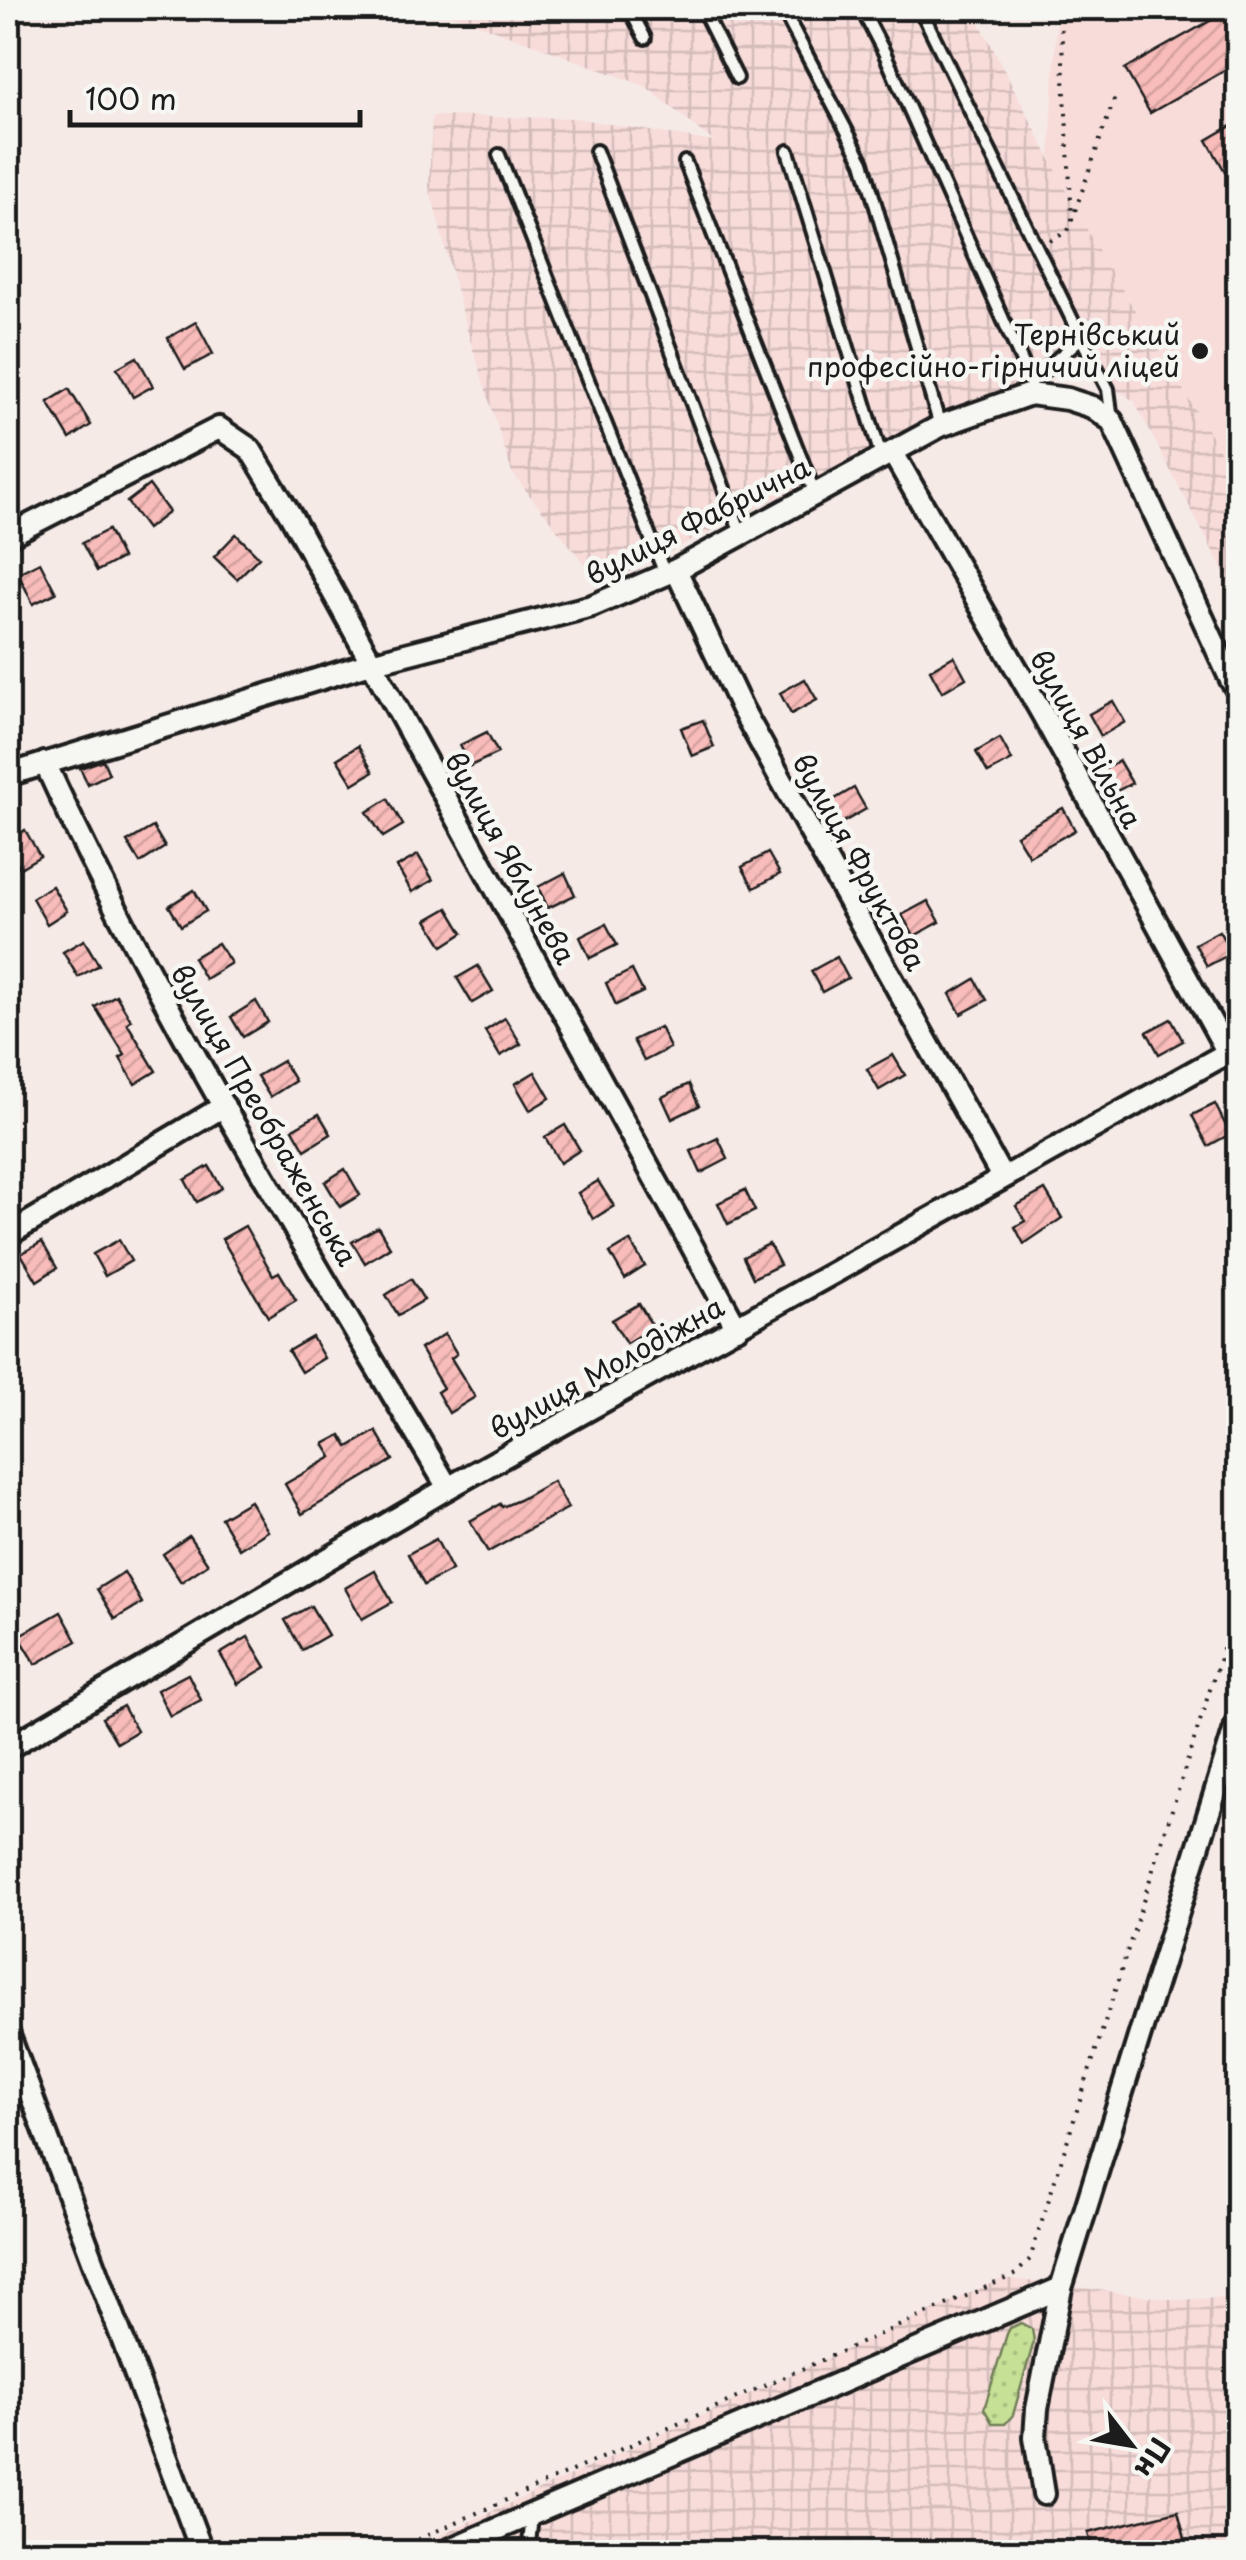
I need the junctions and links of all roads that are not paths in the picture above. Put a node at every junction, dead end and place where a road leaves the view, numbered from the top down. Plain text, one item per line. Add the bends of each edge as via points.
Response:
1 (629, 8) edge
2 (702, 8) edge
3 (782, 8) edge
4 (861, 8) edge
5 (920, 8) edge
6 (644, 38) dead end
7 (737, 78) dead end
8 (596, 151) dead end
9 (788, 151) dead end
10 (499, 155) dead end
11 (686, 162) dead end
12 (1081, 338) junction
13 (1031, 388) junction
14 (1112, 420) junction
15 (940, 426) junction
16 (888, 456) junction
17 (815, 494) junction
18 (742, 532) junction
19 (8, 536) edge
20 (671, 572) junction
21 (371, 663) junction
22 (1238, 690) edge
23 (45, 763) junction
24 (8, 776) edge
25 (1233, 1050) edge
26 (224, 1106) junction
27 (1002, 1177) junction
28 (8, 1235) edge
29 (737, 1328) junction
30 (448, 1488) junction
31 (1238, 1720) edge
32 (8, 1748) edge
33 (8, 2033) edge
34 (1060, 2288) junction
35 (1044, 2494) dead end
36 (532, 2516) junction
37 (202, 2552) edge
38 (444, 2552) edge
39 (528, 2552) edge

1 - 6 lane
2 - 7 lane
3 - 15 lane via 863,162
4 - 13 lane
5 - 12 lane
8 - 18 lane
9 - 16 lane
10 - 20 lane
11 - 17 lane
12 - 13 lane
12 - 14 lane via 1108,389
13 - 14 street, вулиця Фабрична
13 - 15 street, вулиця Фабрична
14 - 22 street
15 - 16 street, вулиця Фабрична
16 - 17 street, вулиця Фабрична
16 - 25 street, вулиця Вільна
17 - 18 street, вулиця Фабрична
18 - 20 street, вулиця Фабрична
19 - 21 street, вулиця Яблунева via 219,428 250,449
20 - 21 street, вулиця Фабрична via 592,606
20 - 27 street, вулиця Фруктова
21 - 23 street, вулиця Фабрична
21 - 29 street, вулиця Яблунева
23 - 24 street, вулиця Фабрична
23 - 26 street, вулиця Преображенська via 90,862
25 - 27 street, вулиця Молодіжна
26 - 28 street
26 - 30 street, вулиця Преображенська
27 - 29 street, вулиця Молодіжна
29 - 30 street, вулиця Молодіжна
30 - 32 street, вулиця Молодіжна
31 - 34 street
33 - 37 street
34 - 35 street via 1036,2409
34 - 36 street
36 - 38 street
36 - 39 lane

